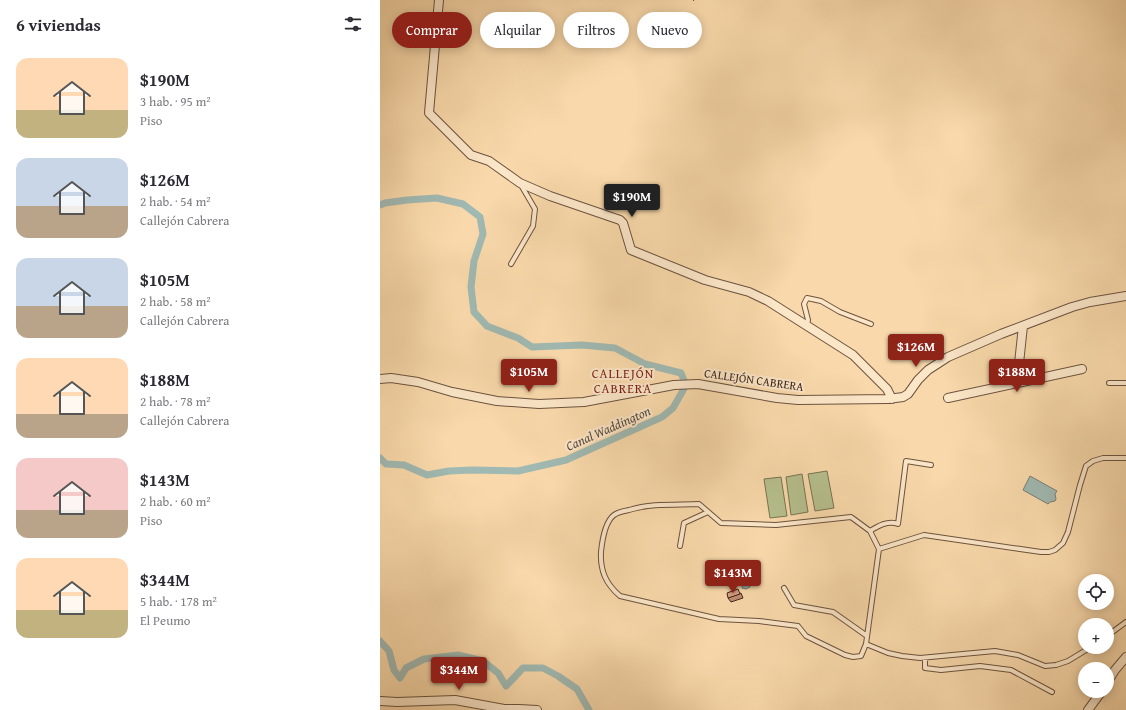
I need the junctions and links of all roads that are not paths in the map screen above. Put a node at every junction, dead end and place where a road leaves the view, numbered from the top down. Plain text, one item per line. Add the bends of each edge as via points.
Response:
1 (439, 0) edge
2 (520, 183) junction
3 (511, 264) dead end
4 (1126, 296) edge
5 (871, 324) dead end
6 (808, 326) junction
7 (1023, 326) junction
8 (1082, 369) dead end
9 (380, 379) edge
10 (1017, 382) junction
11 (1108, 383) dead end
12 (1126, 383) edge
13 (948, 398) dead end
14 (892, 399) junction
15 (1126, 458) edge
16 (931, 465) dead end
17 (708, 512) junction
18 (870, 531) junction
19 (680, 546) dead end
20 (879, 549) junction
21 (784, 588) dead end
22 (1126, 622) edge
23 (1114, 631) edge
24 (867, 636) junction
25 (866, 644) junction
26 (1080, 654) edge
27 (1126, 657) edge
28 (925, 658) junction
29 (1114, 672) edge
30 (1052, 692) dead end
31 (1097, 698) edge
32 (380, 701) edge
33 (537, 710) edge
34 (1088, 710) edge

1 - 2 street via 429,113 471,155 489,161
2 - 3 lane via 535,209 533,226
2 - 6 street via 620,220 631,250 705,280 749,292
4 - 7 street, CALLEJÓN CABRERA via 1072,307
5 - 6 lane via 840,312 821,301 807,298 804,304
6 - 14 street via 853,355 887,390
7 - 10 street
7 - 14 street, CALLEJÓN CABRERA via 948,357 928,370 908,394
8 - 10 street
9 - 14 street, CALLEJÓN CABRERA via 418,382 497,401 539,404 584,402 698,384 798,400
10 - 13 street
11 - 12 lane
15 - 20 lane via 1102,458 1086,466 1068,532 1063,543 1055,550 1041,552 924,535
16 - 18 lane via 906,460 898,524 884,524
17 - 18 lane via 721,523 776,526 851,517
17 - 19 lane via 684,523
17 - 25 lane via 700,504 651,505 614,516 608,523 603,538 600,564 612,589 620,596 719,619 798,626 806,636 853,657 861,656
18 - 20 lane
20 - 24 lane
21 - 24 lane via 794,605 833,612
22 - 23 lane
24 - 25 lane
25 - 28 lane via 888,653
26 - 28 lane via 1068,661 1050,666 1018,655 995,651
27 - 29 street
28 - 30 lane via 925,668 941,670 980,666 1011,670
31 - 34 street
32 - 33 street via 455,700 504,709

